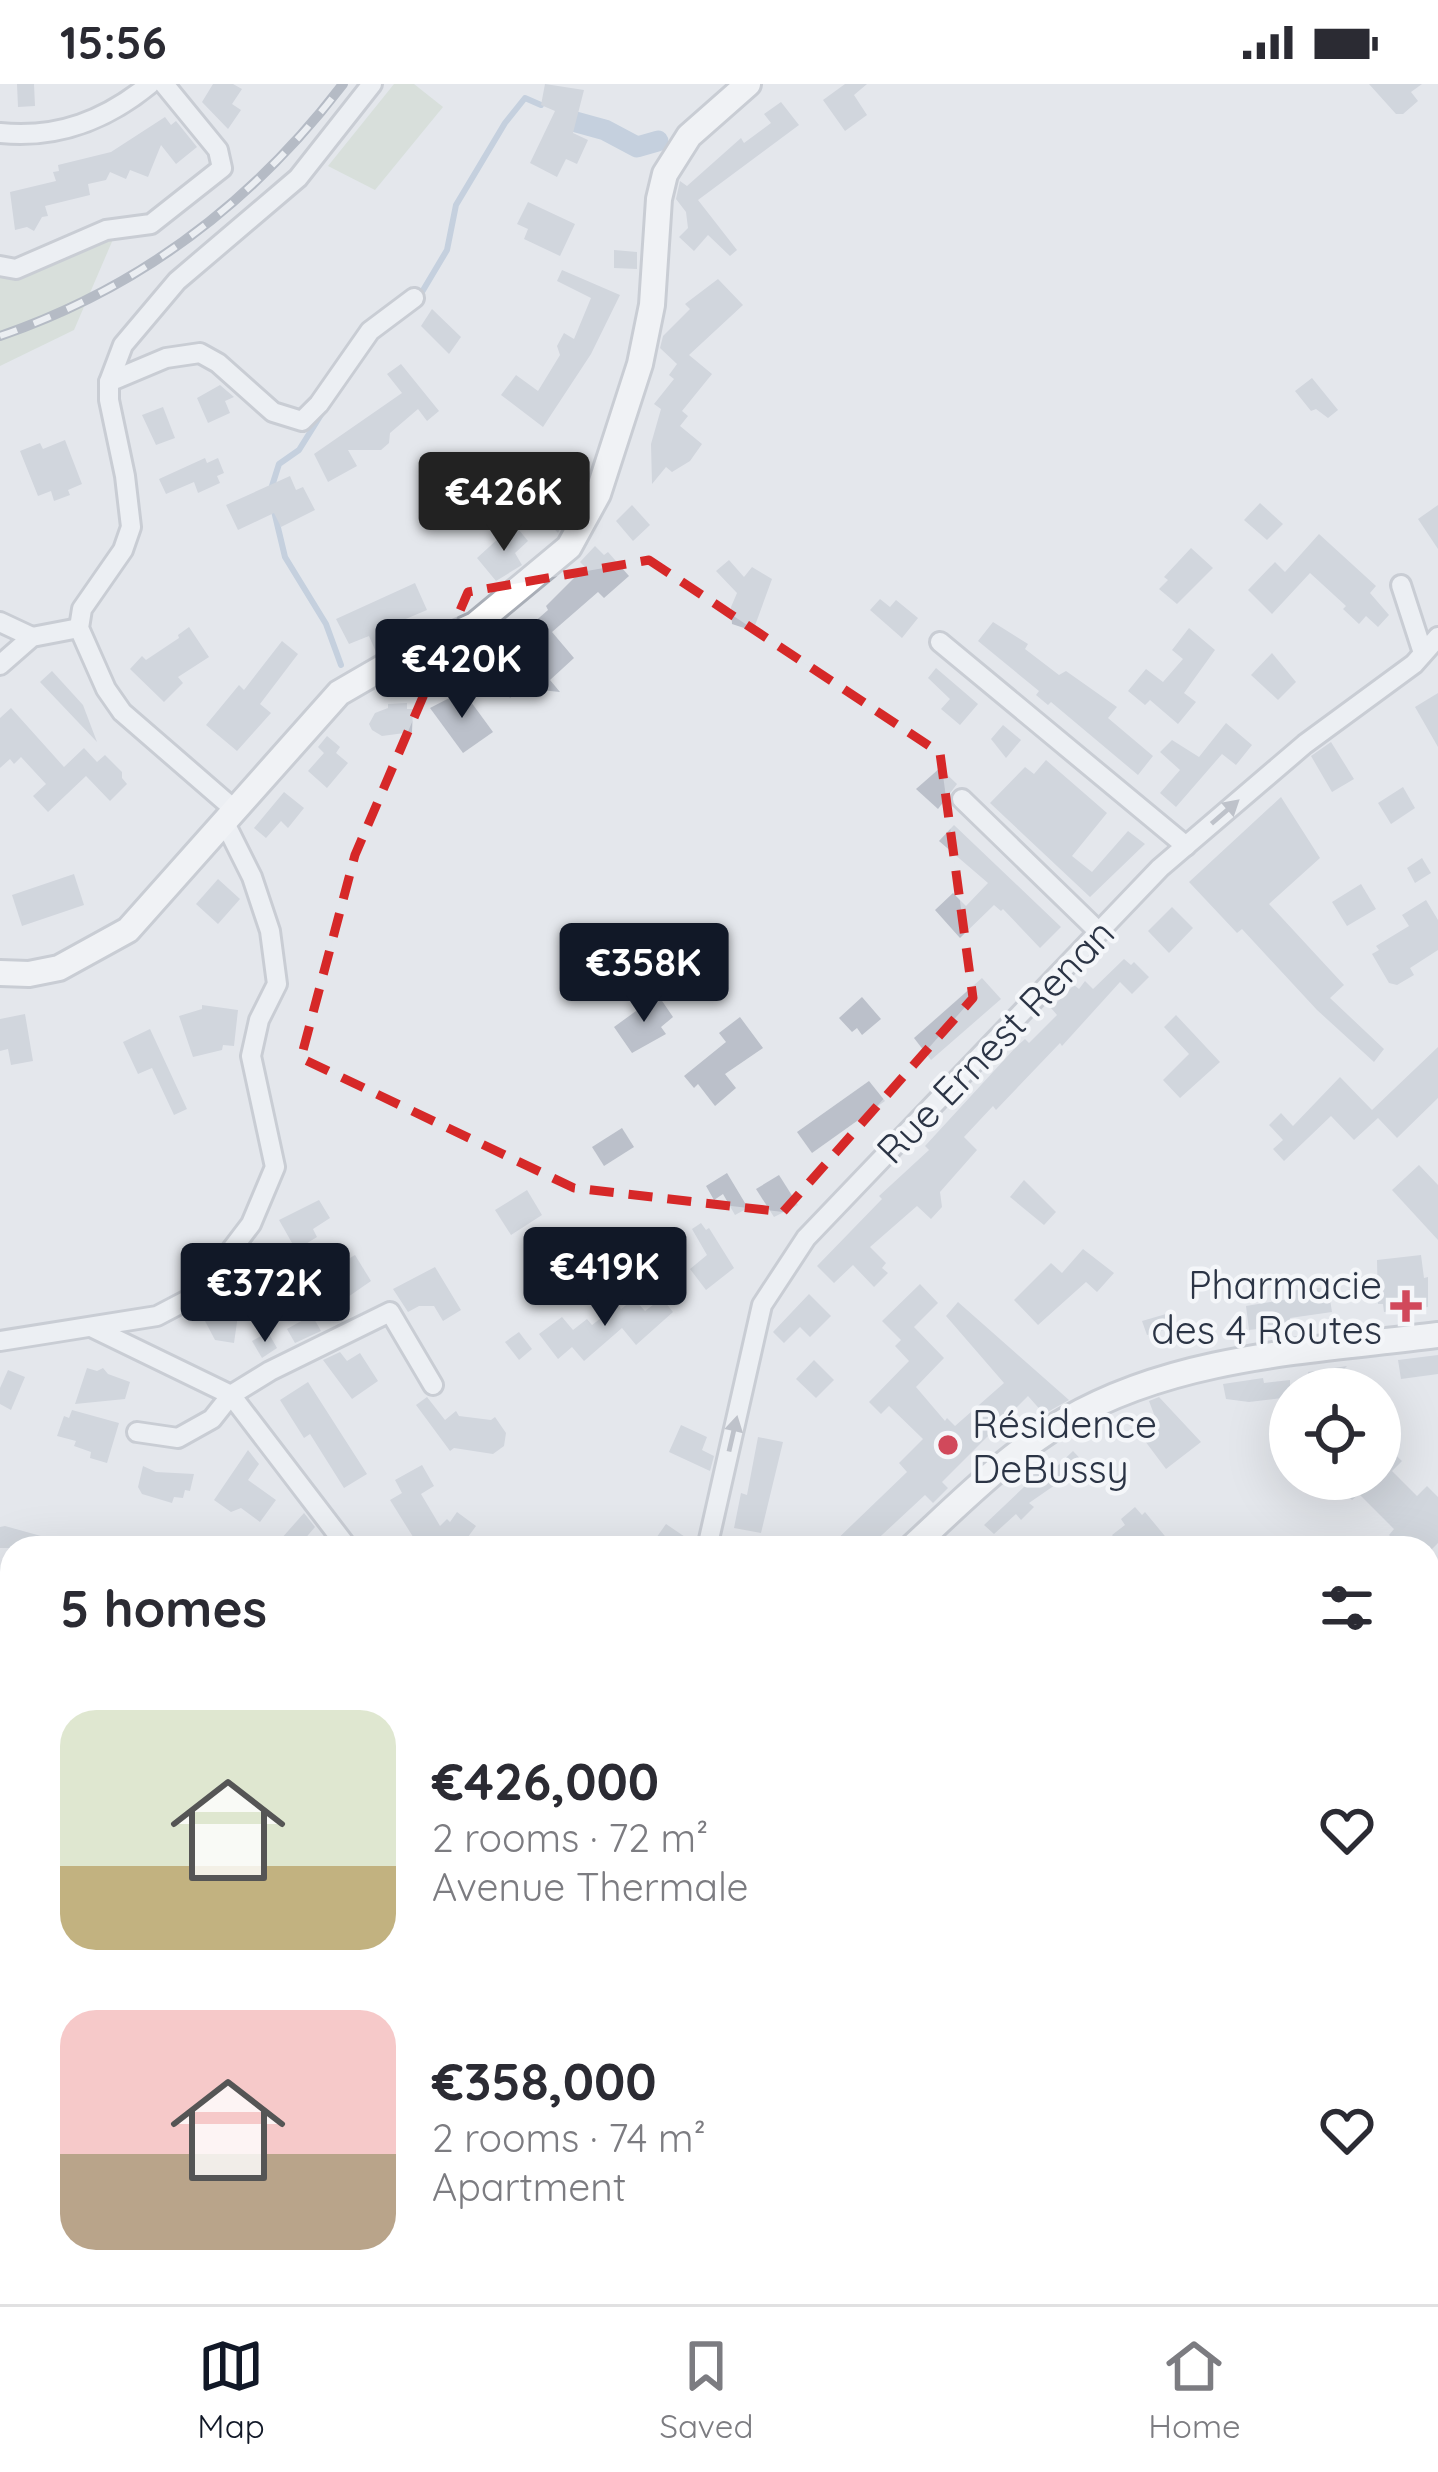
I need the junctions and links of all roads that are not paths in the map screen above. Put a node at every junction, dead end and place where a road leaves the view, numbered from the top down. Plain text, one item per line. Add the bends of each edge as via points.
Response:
1 (150, 84) edge
2 (164, 84) edge
3 (371, 84) edge
4 (748, 84) edge
5 (0, 133) edge
6 (0, 266) edge
7 (414, 298) dead end
8 (109, 382) junction
9 (1401, 585) dead end
10 (0, 622) edge
11 (79, 628) junction
12 (32, 637) junction
13 (1438, 637) edge
14 (940, 642) dead end
15 (1423, 653) junction
16 (0, 664) edge
17 (962, 800) dead end
18 (230, 816) junction
19 (1186, 846) junction
20 (1099, 932) junction
21 (0, 973) edge
22 (93, 1328) junction
23 (1438, 1335) edge
24 (0, 1341) edge
25 (433, 1385) dead end
26 (231, 1395) junction
27 (137, 1432) dead end
28 (339, 1536) edge
29 (710, 1536) edge
30 (924, 1536) edge

1 - 5 street via 71,129
2 - 6 street via 218,150 222,169 151,224 106,230 16,269
3 - 8 street via 298,178 160,298 123,345
4 - 18 main road via 689,136 665,174 643,350 580,532 475,625 339,693
7 - 8 street via 370,331 302,421 273,412 200,353
8 - 11 street via 131,527 82,609
9 - 15 street
10 - 12 street
11 - 12 street
11 - 18 street via 122,712
12 - 16 street
13 - 15 street, Rue Ernest Renan
14 - 19 street
19 -> 15 street, Rue Ernest Renan
17 - 20 street
18 - 21 main road via 128,931 59,968
18 - 22 street via 270,932 277,984 250,1056 275,1167 251,1224 197,1295 157,1316
19 - 20 street, Rue Ernest Renan
29 -> 20 street, Rue Ernest Renan via 762,1305 782,1272
22 - 24 street
22 - 26 street
23 - 30 main road via 1214,1365 1117,1395 1012,1457
25 - 26 street via 390,1312
26 - 27 street via 212,1419 178,1438
26 - 28 street

